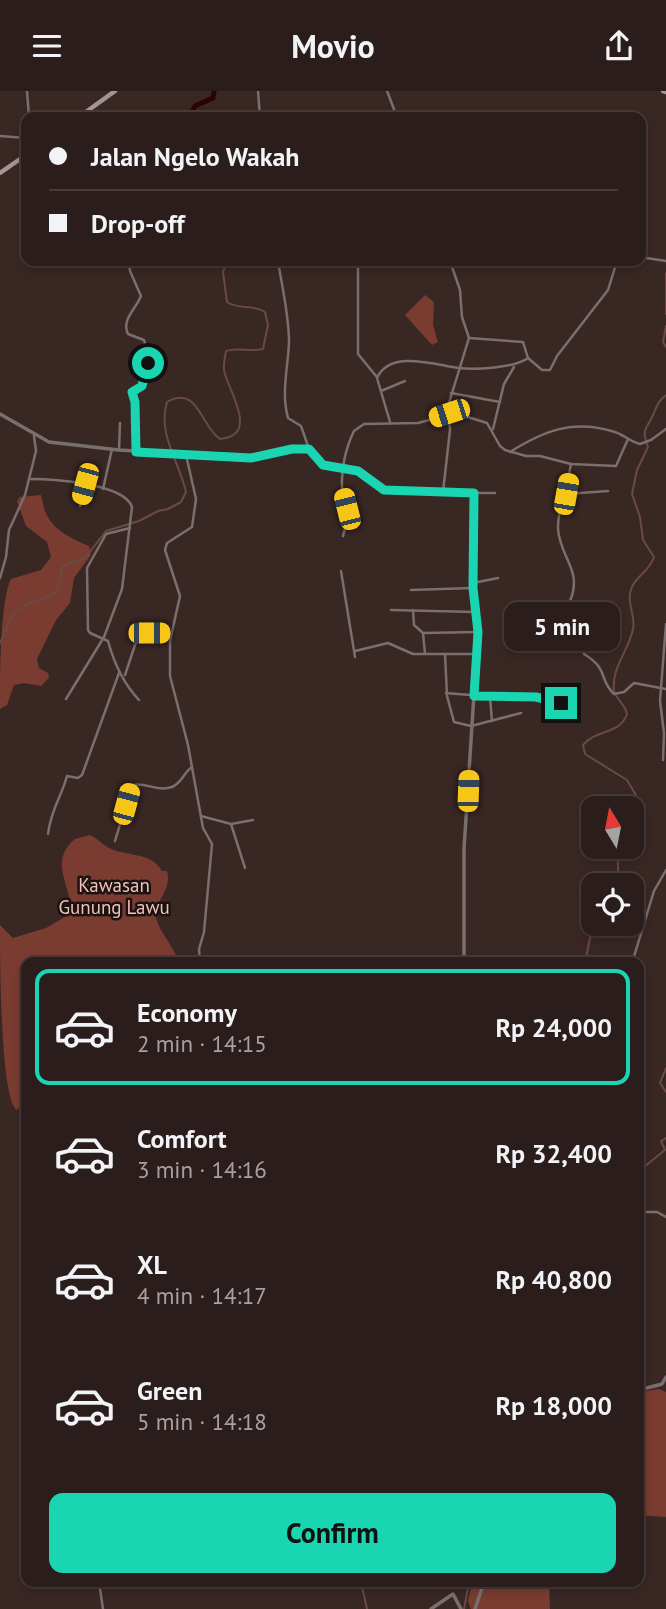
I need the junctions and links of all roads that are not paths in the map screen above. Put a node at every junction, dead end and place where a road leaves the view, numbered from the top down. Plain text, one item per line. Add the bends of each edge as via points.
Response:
1 (27, 91) edge
2 (115, 91) edge
3 (258, 91) edge
4 (387, 91) edge
5 (29, 112) edge
6 (86, 112) edge
7 (260, 112) edge
8 (395, 112) edge
9 (0, 136) edge
10 (21, 138) edge
11 (21, 158) edge
12 (0, 173) edge
13 (646, 258) edge
14 (666, 261) edge
15 (130, 266) edge
16 (279, 266) edge
17 (358, 266) edge
18 (452, 266) edge
19 (615, 266) edge
20 (469, 338) junction
21 (528, 359) junction
22 (516, 365) junction
23 (460, 369) junction
24 (377, 378) junction
25 (405, 381) dead end
26 (381, 391) junction
27 (451, 393) junction
28 (500, 402) junction
29 (449, 413) junction
30 (0, 414) edge
31 (390, 422) junction
32 (120, 423) dead end
33 (492, 429) junction
34 (666, 429) edge
35 (34, 436) junction
36 (628, 439) junction
37 (112, 449) junction
38 (309, 449) junction
39 (119, 450) junction
40 (136, 452) junction
41 (510, 452) junction
42 (186, 454) junction
43 (571, 464) junction
44 (344, 468) junction
45 (29, 479) junction
46 (85, 484) junction
47 (103, 489) junction
48 (608, 491) dead end
49 (443, 492) junction
50 (474, 493) junction
51 (495, 493) dead end
52 (566, 494) junction
53 (80, 506) dead end
54 (130, 527) junction
55 (343, 536) dead end
56 (341, 571) dead end
57 (0, 577) edge
58 (498, 578) dead end
59 (473, 585) junction
60 (411, 590) dead end
61 (391, 610) dead end
62 (413, 610) junction
63 (475, 612) junction
64 (666, 624) edge
65 (478, 632) junction
66 (171, 633) junction
67 (423, 633) junction
68 (104, 638) junction
69 (355, 651) junction
70 (425, 654) junction
71 (445, 654) junction
72 (477, 654) junction
73 (355, 657) dead end
74 (119, 673) junction
75 (124, 677) junction
76 (660, 689) junction
77 (666, 689) edge
78 (446, 693) junction
79 (474, 696) junction
80 (489, 698) junction
81 (66, 699) dead end
82 (139, 701) dead end
83 (561, 703) dead end
84 (521, 713) dead end
85 (492, 721) junction
86 (471, 726) junction
87 (663, 760) dead end
88 (192, 767) junction
89 (201, 816) junction
90 (253, 820) dead end
91 (231, 824) junction
92 (48, 834) dead end
93 (115, 841) dead end
94 (244, 868) dead end
95 (666, 870) edge
96 (200, 957) edge
97 (464, 957) edge
98 (634, 957) edge
99 (644, 1212) edge
100 (666, 1217) edge
101 (666, 1377) edge
102 (644, 1389) edge
103 (100, 1587) edge
104 (482, 1587) edge
105 (103, 1609) edge
106 (431, 1609) edge
107 (461, 1609) edge
108 (475, 1609) edge

1 - 5 street
2 - 6 main road
3 - 7 street
4 - 8 street
9 - 10 street
11 - 12 main road
13 - 14 street
15 - 40 street via 141,296 125,329 144,339 148,357 142,386 132,392
16 - 38 street via 288,330 287,414 301,426
17 - 24 street via 358,354
18 - 20 street
19 - 21 street via 608,290 551,370 542,370
20 - 21 street via 523,342
20 - 23 street
21 - 22 street
22 - 23 street
22 - 28 street
23 - 24 street via 410,361 385,367
23 - 27 street
24 - 26 street
25 - 26 street
26 - 31 street
27 - 28 street
27 - 29 street
28 - 33 street
29 - 31 street via 418,423
29 - 33 street via 475,418
29 - 49 street
30 - 35 street
31 - 44 street via 364,424 354,431
32 - 39 street
33 - 41 street via 500,446
34 - 36 street via 645,443
35 - 37 street
35 - 45 street via 36,451
36 - 41 street via 597,428 567,426
36 - 43 street via 616,466
37 - 39 street
37 - 47 street
38 - 42 street via 251,458
38 - 44 street via 323,465
39 - 40 street
40 - 42 street
41 - 43 street
42 - 66 street via 196,505 192,527 165,546 180,596
43 - 52 street
44 - 49 street via 358,471 384,490
44 - 55 street via 342,488 348,518
45 - 46 street
45 - 57 street via 9,530
46 - 47 street
46 - 53 street
47 - 54 street via 129,500
48 - 52 street
49 - 50 street
50 - 51 street
50 - 59 street
52 - 76 street via 558,528 576,578 570,601 580,608 578,629 584,655 600,666 615,694 634,683
54 - 68 street via 122,589
54 - 68 street via 106,534 87,568 88,630
56 - 69 street
58 - 59 street
59 - 60 street
59 - 63 street
61 - 62 street
62 - 63 street
62 - 67 street via 414,625
63 - 65 street
64 - 76 street
65 - 67 street
65 - 72 street
66 - 75 street via 141,636
66 - 88 street via 170,676
67 - 70 street
68 - 74 street
68 - 81 street
69 - 70 street via 388,643
69 - 73 street
70 - 71 street
71 - 72 street
71 - 78 street
72 - 79 street
74 - 75 street
74 - 92 street via 82,775 67,776
75 - 82 street
76 - 77 street
76 - 87 street
78 - 79 street
78 - 86 street via 452,720
79 - 80 street
79 - 86 street
80 - 83 street via 536,697
80 - 85 street
84 - 85 street
85 - 86 street
86 - 97 street
88 - 89 street
88 - 93 street via 172,787 157,790 132,785
89 - 91 street
89 - 96 street via 212,844
90 - 91 street
91 - 94 street
95 - 98 street via 654,891
99 - 100 street
101 - 102 street via 662,1384
103 - 105 street
104 - 108 street
106 - 107 street via 453,1594

